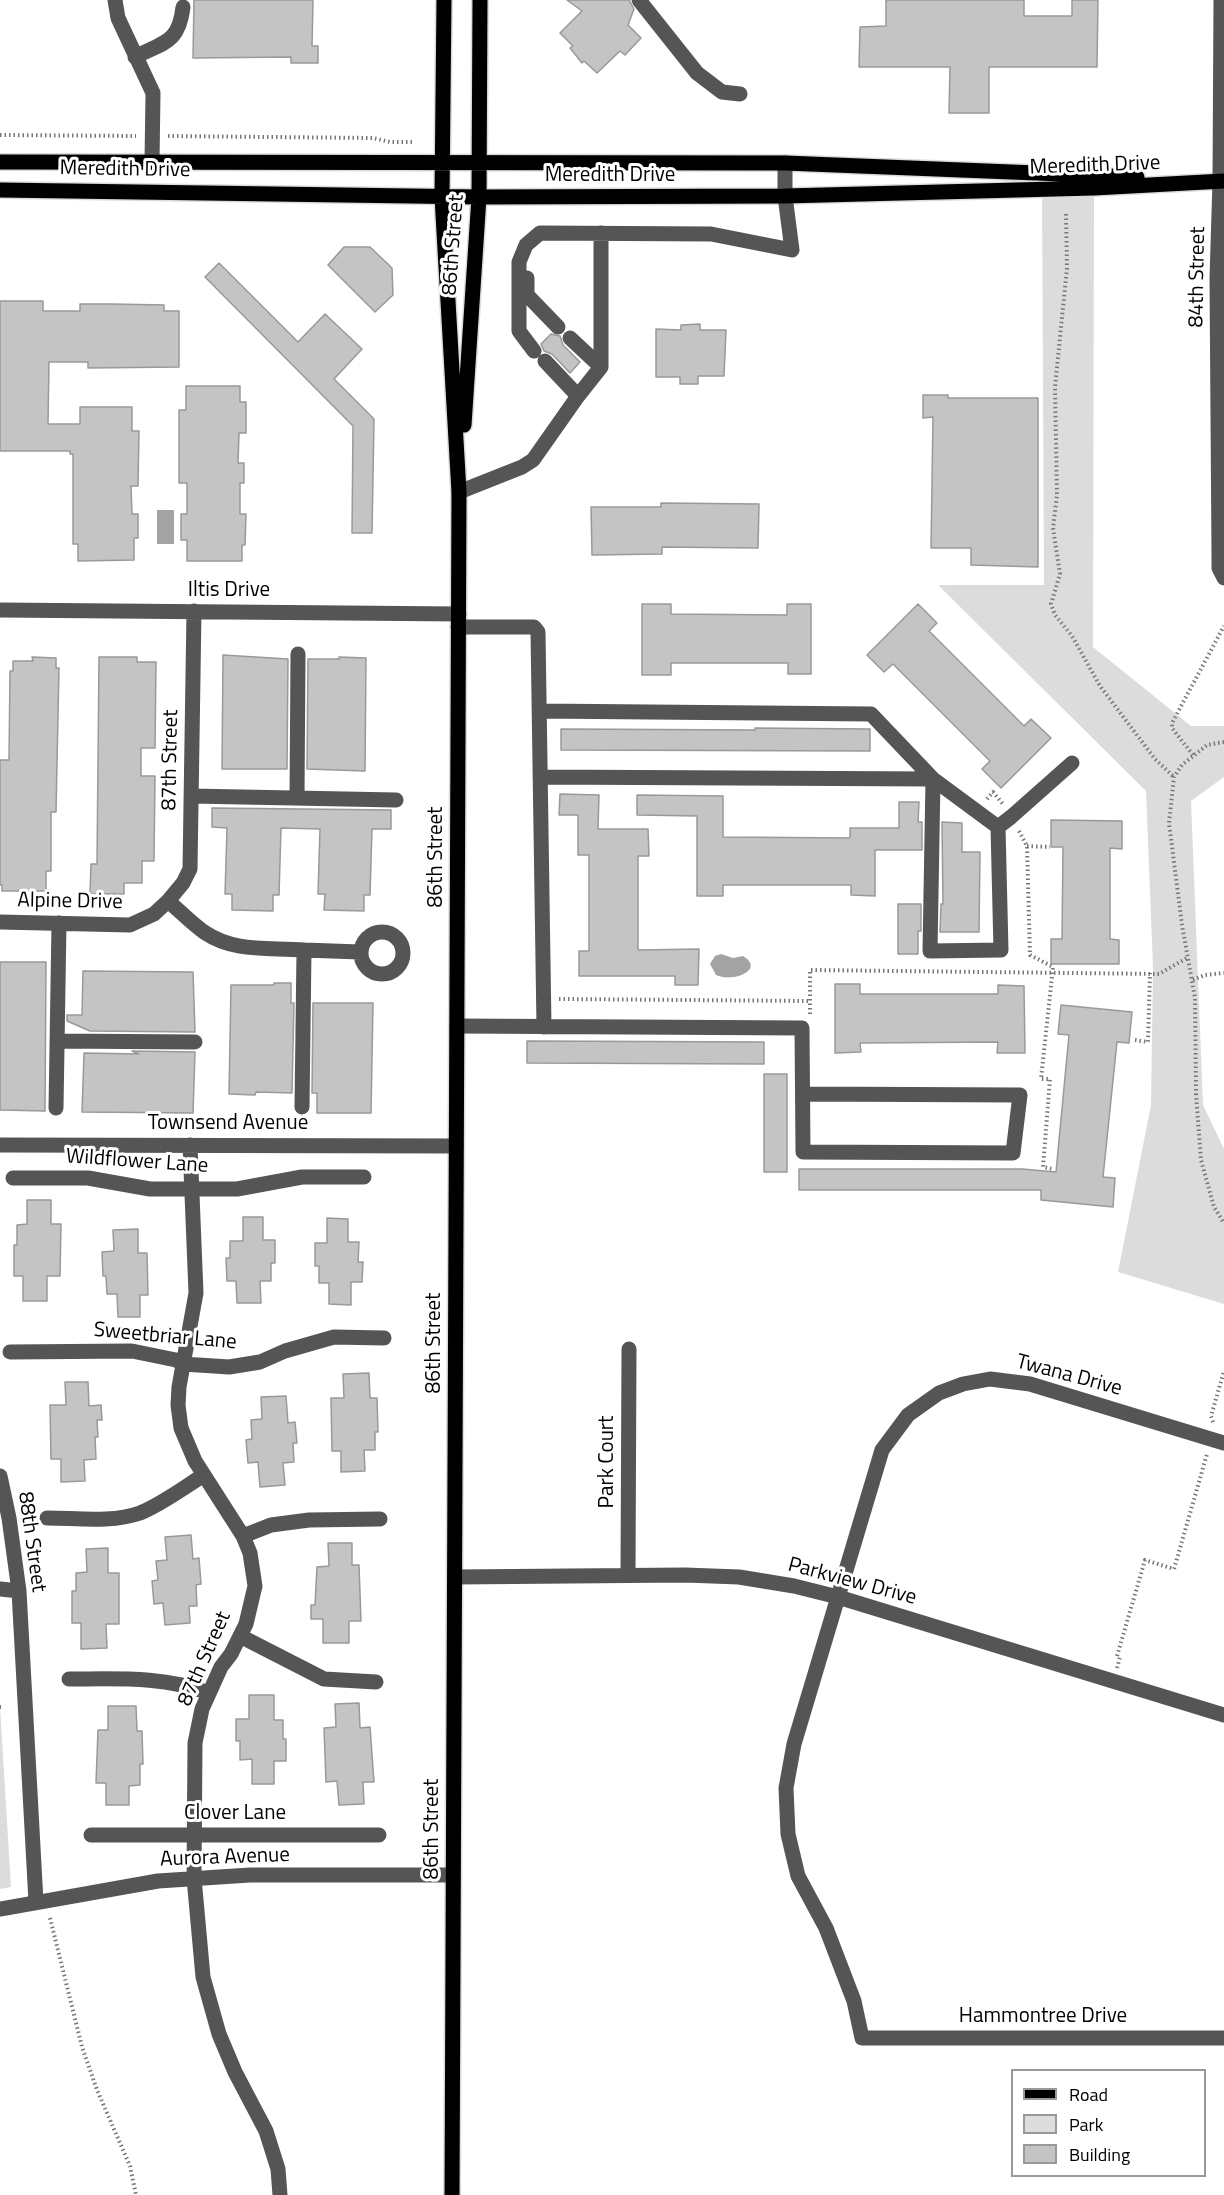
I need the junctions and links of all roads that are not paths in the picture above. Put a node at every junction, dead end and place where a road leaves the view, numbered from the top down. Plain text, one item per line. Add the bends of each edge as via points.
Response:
1 (115, 0) edge
2 (444, 0) edge
3 (480, 0) edge
4 (639, 0) edge
5 (1221, 0) edge
6 (183, 7) dead end
7 (135, 57) junction
8 (740, 94) dead end
9 (443, 161) junction
10 (0, 162) edge
11 (153, 162) junction
12 (479, 162) junction
13 (785, 163) junction
14 (1222, 181) edge
15 (0, 190) edge
16 (785, 196) junction
17 (442, 197) junction
18 (479, 197) junction
19 (601, 233) junction
20 (526, 246) junction
21 (558, 327) dead end
22 (570, 338) dead end
23 (534, 351) dead end
24 (545, 362) dead end
25 (601, 367) junction
26 (578, 396) junction
27 (459, 492) junction
28 (1224, 578) edge
29 (0, 610) edge
30 (194, 611) junction
31 (458, 620) junction
32 (298, 654) dead end
33 (540, 711) junction
34 (1071, 763) dead end
35 (540, 777) junction
36 (933, 779) junction
37 (191, 796) junction
38 (297, 798) junction
39 (396, 800) dead end
40 (998, 827) junction
41 (168, 901) junction
42 (0, 922) edge
43 (59, 923) junction
44 (304, 950) junction
45 (360, 952) dead end
46 (457, 1026) junction
47 (544, 1027) junction
48 (57, 1041) junction
49 (195, 1042) dead end
50 (803, 1094) junction
51 (302, 1107) dead end
52 (56, 1108) dead end
53 (0, 1145) edge
54 (190, 1145) junction
55 (456, 1146) junction
56 (364, 1177) dead end
57 (13, 1178) dead end
58 (191, 1189) junction
59 (384, 1338) dead end
60 (629, 1349) dead end
61 (10, 1352) dead end
62 (183, 1364) junction
63 (1215, 1440) edge
64 (204, 1475) junction
65 (0, 1476) edge
66 (47, 1518) dead end
67 (380, 1519) dead end
68 (243, 1536) junction
69 (628, 1575) junction
70 (455, 1577) junction
71 (0, 1589) edge
72 (19, 1591) junction
73 (838, 1597) junction
74 (240, 1636) junction
75 (69, 1679) dead end
76 (376, 1682) dead end
77 (209, 1693) junction
78 (1224, 1715) edge
79 (92, 1835) dead end
80 (193, 1835) junction
81 (379, 1835) dead end
82 (453, 1875) junction
83 (194, 1878) junction
84 (36, 1902) junction
85 (0, 1909) edge
86 (862, 2038) joint
87 (1224, 2038) edge
88 (280, 2195) edge
89 (452, 2195) edge

1 - 7 street via 118,18
2 - 9 main road, 86th Street
3 - 12 main road, 86th Street
4 - 8 street via 697,73 723,92
5 - 14 street, 84th Street
6 - 7 street via 181,25 172,38
7 - 11 street via 153,93
9 - 11 main road, Meredith Drive
9 - 12 main road, Meredith Drive
9 - 17 main road, 86th Street
10 - 11 main road, Meredith Drive
12 - 13 main road, Meredith Drive
12 - 18 main road, 86th Street
13 - 14 main road, Meredith Drive
13 - 16 street
14 - 16 main road, Meredith Drive
14 - 28 street, 84th Street via 1217,278 1219,568
15 - 17 main road, Meredith Drive
16 - 18 main road, Meredith Drive
16 - 19 street via 792,250 711,234
17 - 18 main road, Meredith Drive
17 - 27 main road, 86th Street
18 - 27 main road, 86th Street
19 - 20 street via 540,233
19 - 25 street
20 - 21 street via 527,295
20 - 23 street via 519,262 519,331
22 - 25 street
24 - 26 street
25 - 26 street
26 - 27 street via 533,460
27 - 31 main road, 86th Street
29 - 30 street, Iltis Drive
30 - 31 street, Iltis Drive
30 - 37 street, 87th Street
31 - 33 street, Iltis Drive via 534,627 539,646
31 - 46 main road, 86th Street
32 - 38 street
33 - 35 street
33 - 36 street via 871,714
34 - 40 street
35 - 36 street
35 - 47 street
36 - 40 street
36 - 40 street via 930,951 1001,950
37 - 38 street
37 - 41 street, 87th Street via 190,869
38 - 39 street
41 - 43 street, Alpine Drive via 154,914 130,925
41 - 44 street via 202,931 222,942 241,948
42 - 43 street, Alpine Drive
43 - 48 street
44 - 45 street
44 - 51 street
46 - 47 street
46 - 55 main road, 86th Street
47 - 50 street via 802,1028
48 - 49 street
48 - 52 street
50 - 50 street via 803,1152 1013,1153 1020,1095
53 - 54 street, Townsend Avenue
54 - 55 street, Townsend Avenue
54 - 58 street, 87th Street
55 - 70 main road, 86th Street
56 - 58 street, Wildflower Lane via 302,1177 237,1189
57 - 58 street, Wildflower Lane via 88,1178 150,1189
58 - 62 street, 87th Street via 196,1293
59 - 62 street, Sweetbriar Lane via 334,1337 260,1362 229,1367
60 - 69 street, Park Court
61 - 62 street, Sweetbriar Lane via 132,1352
62 - 64 street, 87th Street via 178,1405 181,1428
63 - 73 street, Twana Drive via 1030,1384 990,1379 939,1393 908,1415 882,1450
64 - 66 street via 139,1513 111,1518
64 - 68 street, 87th Street
65 - 72 street, 88th Street
67 - 68 street via 309,1520 271,1525
68 - 74 street, 87th Street via 255,1586
69 - 70 street, Parkview Drive
69 - 73 street, Parkview Drive via 739,1577
70 - 82 main road, 86th Street
71 - 72 street
72 - 84 street, 88th Street
73 - 78 street, Parkview Drive
73 - 86 street, Twana Drive via 794,1744 786,1811 798,1876 826,1928 854,2001
74 - 76 street via 324,1679
74 - 77 street, 87th Street
75 - 77 street via 158,1680
77 - 80 street, 87th Street via 195,1743
79 - 80 street, Clover Lane
80 - 81 street, Clover Lane
80 - 83 street, 87th Street
82 - 83 street, Aurora Avenue
82 - 89 main road, 86th Street
83 - 84 street, Aurora Avenue
83 - 88 street, 87th Street via 203,1977 219,2034 266,2131 278,2169
84 - 85 street, Aurora Avenue
86 - 87 street, Hammontree Drive

